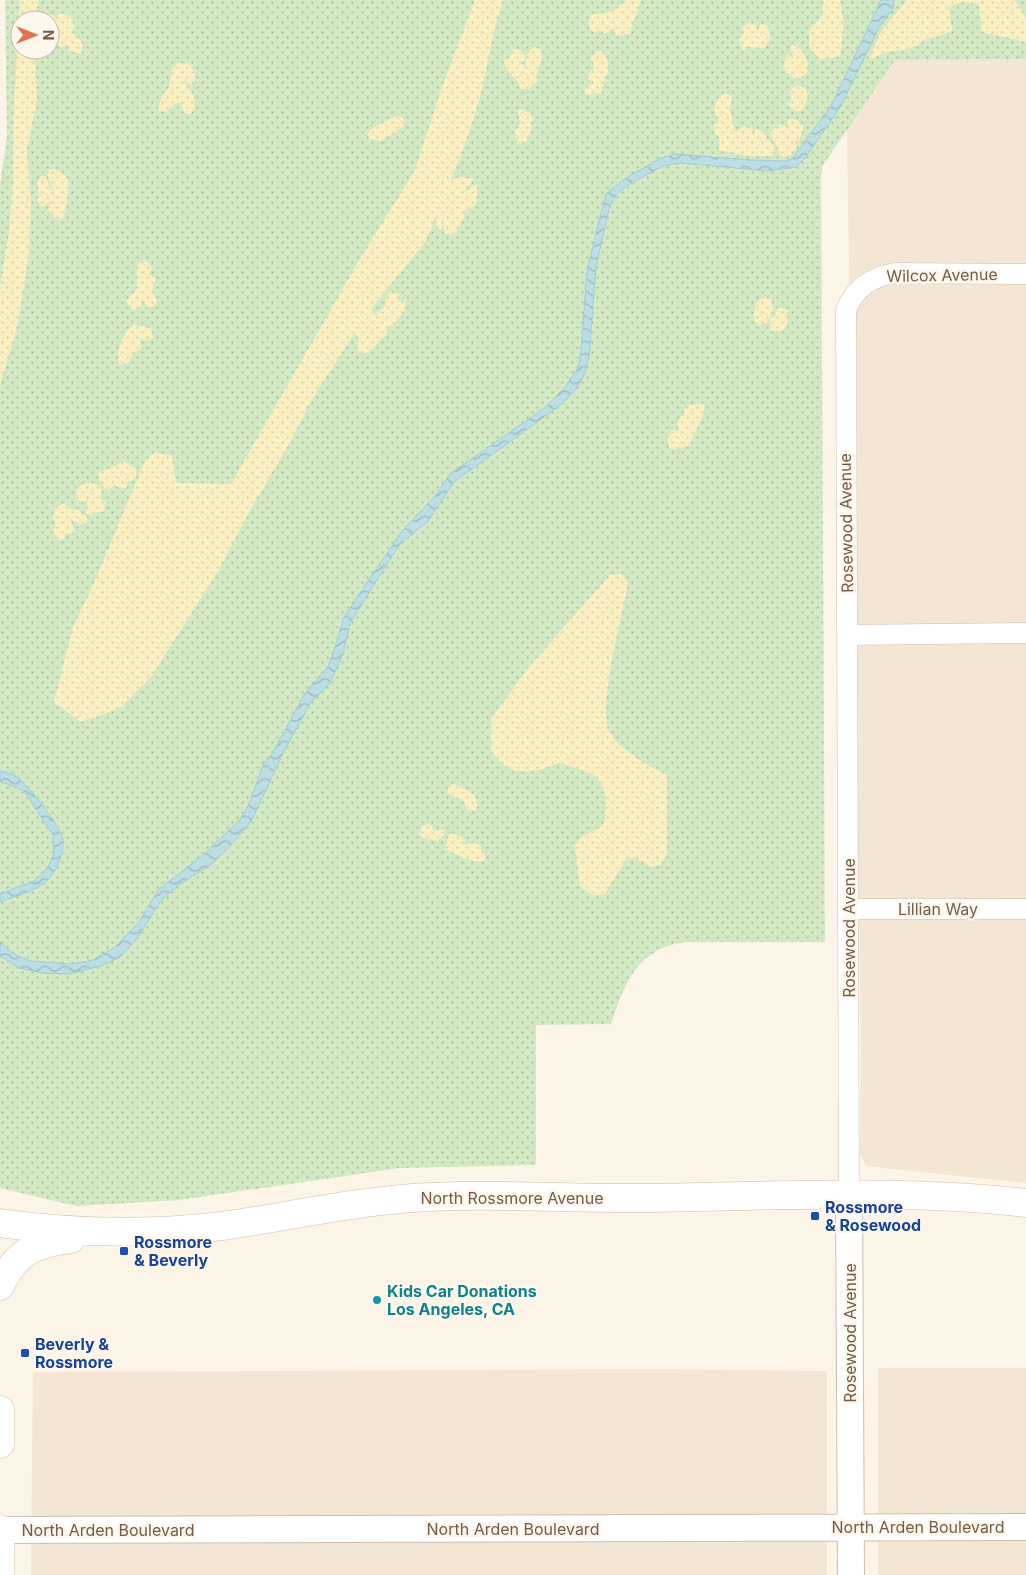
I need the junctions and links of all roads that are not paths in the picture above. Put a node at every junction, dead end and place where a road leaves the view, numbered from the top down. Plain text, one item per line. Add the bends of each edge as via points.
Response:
1 (1026, 274) edge
2 (862, 286) joint
3 (1026, 633) edge
4 (847, 635) junction
5 (849, 909) junction
6 (1026, 909) edge
7 (849, 1194) junction
8 (1026, 1203) edge
9 (0, 1222) edge
10 (118, 1232) junction
11 (0, 1286) edge
12 (0, 1408) edge
13 (0, 1444) edge
14 (1026, 1526) edge
15 (850, 1528) junction
16 (0, 1529) edge
17 (0, 1575) edge
18 (851, 1575) edge

1 - 2 street, Wilcox Avenue via 895,273 877,276
2 - 4 street, Rosewood Avenue via 851,297 845,325
3 - 4 street
4 - 5 street, Rosewood Avenue
5 - 6 street, Lillian Way
5 - 7 street, Rosewood Avenue
7 - 8 main road, North Rossmore Avenue
7 - 10 main road, North Rossmore Avenue via 646,1198 439,1197 363,1203 220,1226
7 - 15 street, Rosewood Avenue
9 - 10 main road, North Rossmore Avenue
10 - 11 main road via 35,1246 7,1270
12 - 13 main road
14 - 15 street, North Arden Boulevard
15 - 16 street, North Arden Boulevard
15 - 18 street, Rosewood Avenue
16 - 17 main road

